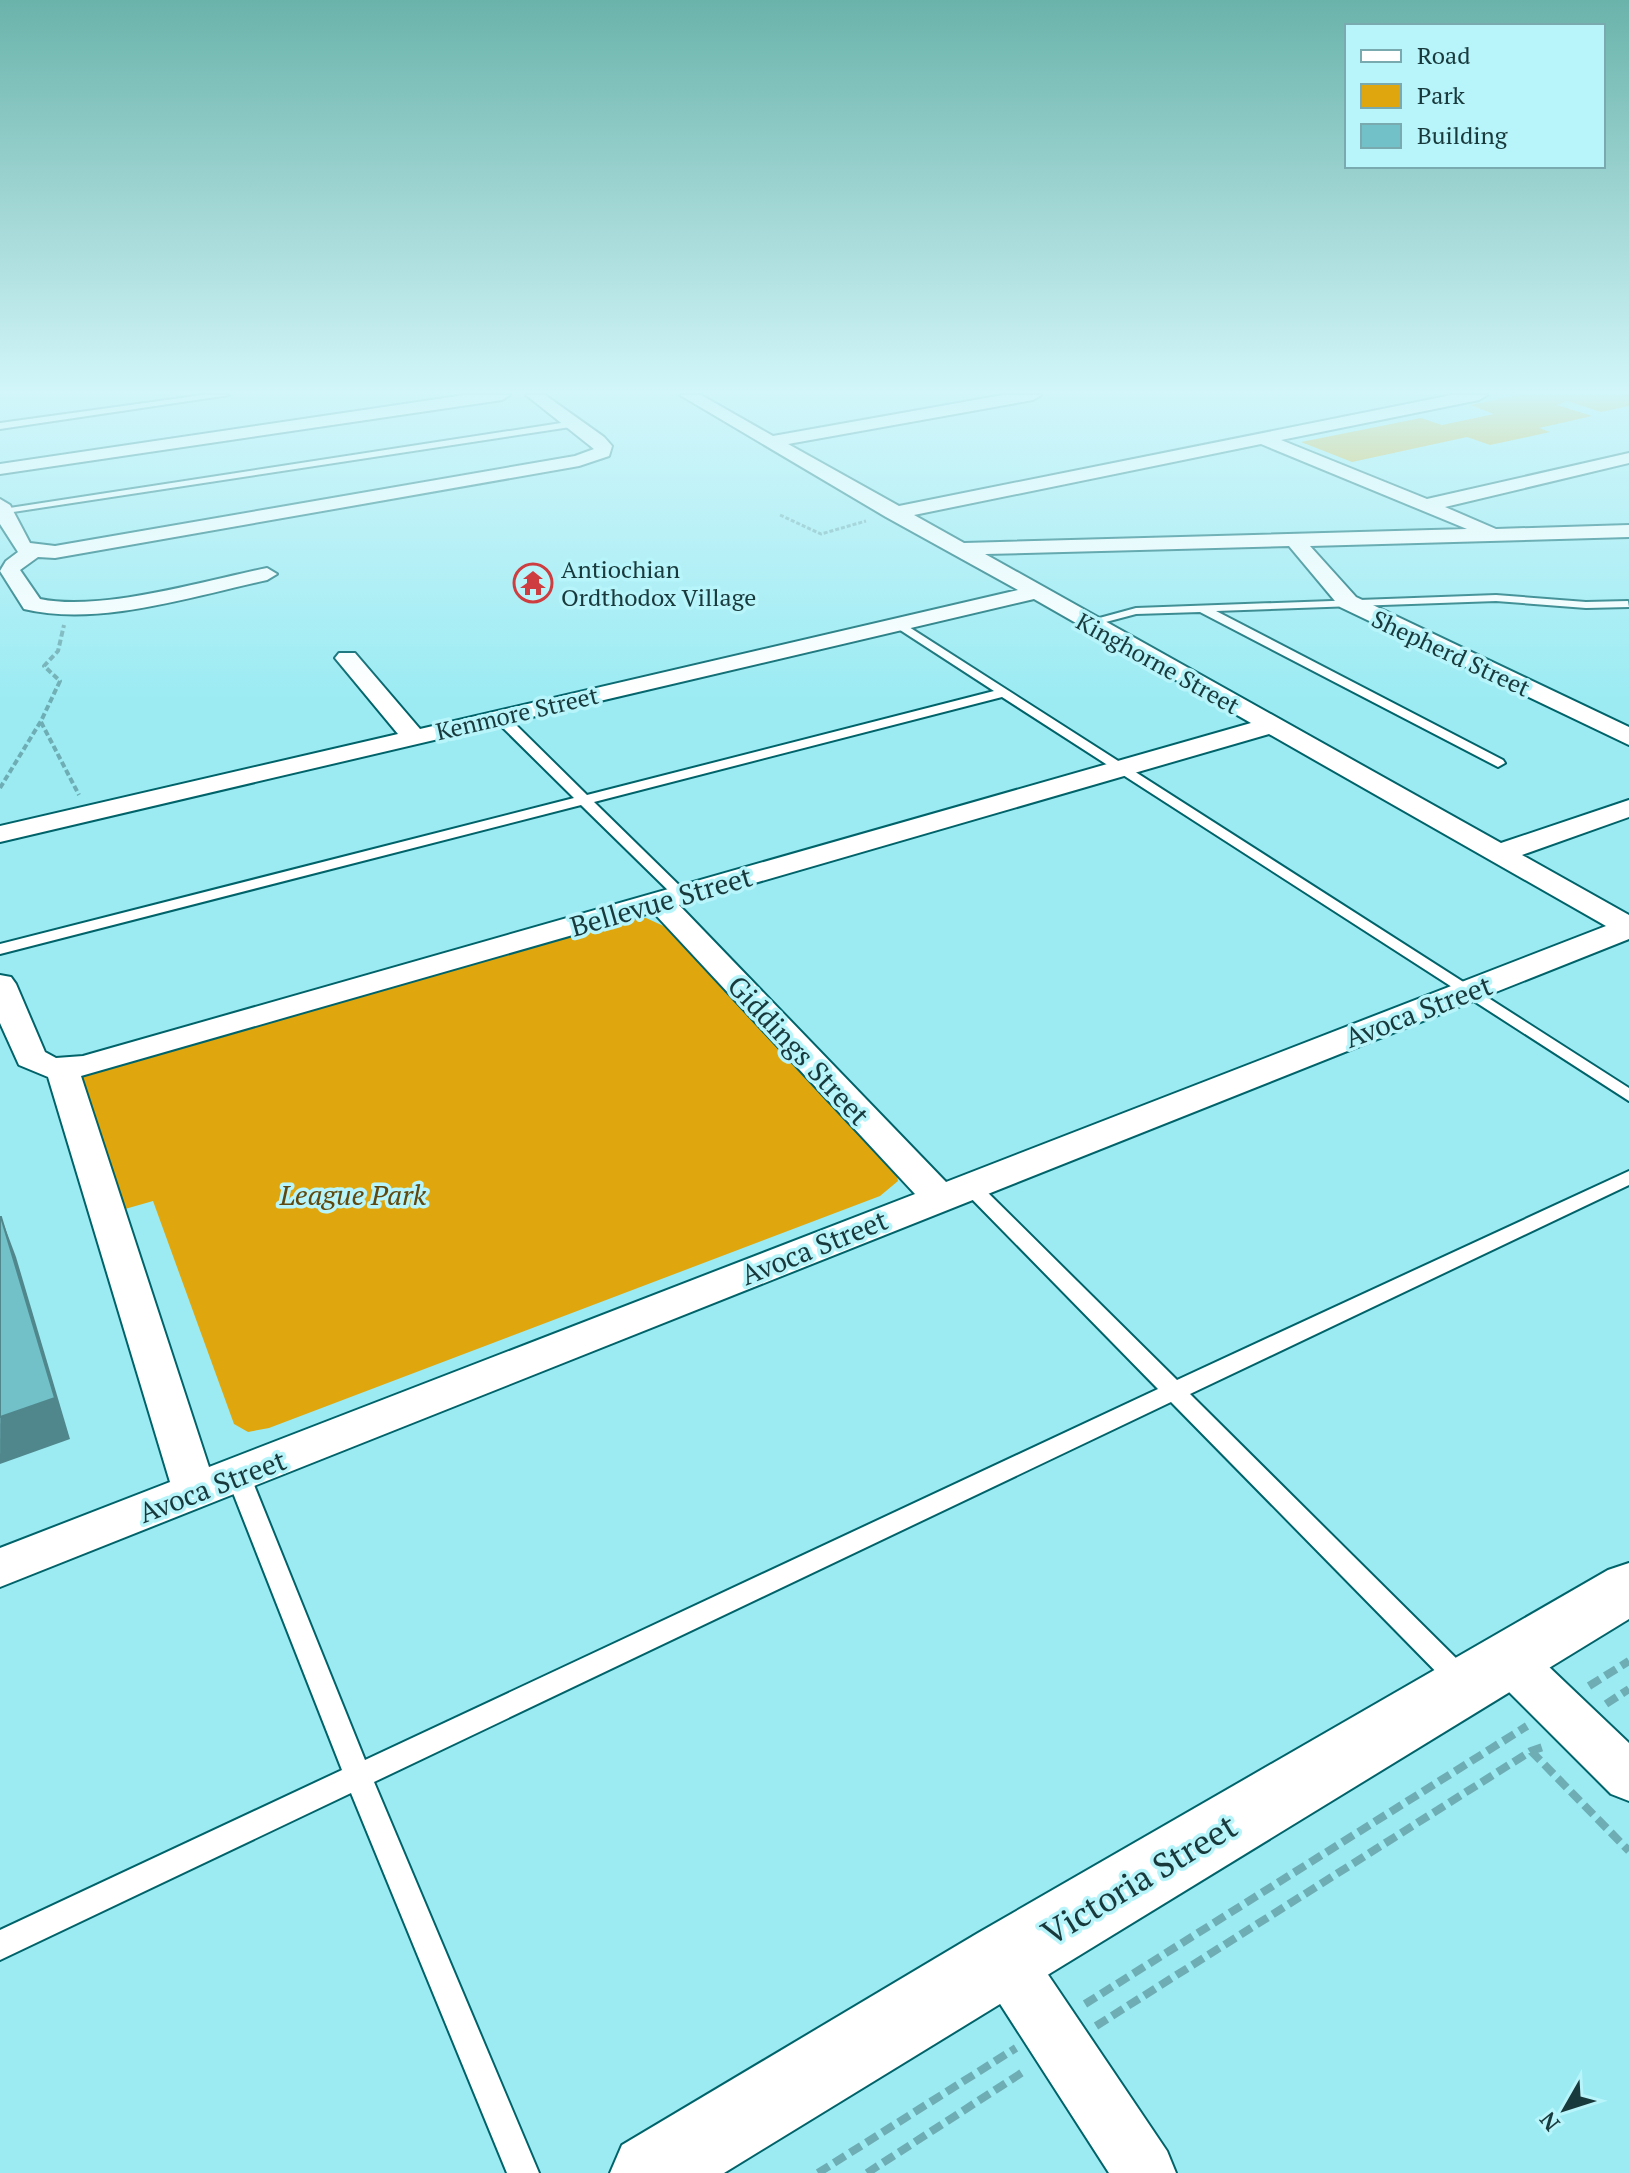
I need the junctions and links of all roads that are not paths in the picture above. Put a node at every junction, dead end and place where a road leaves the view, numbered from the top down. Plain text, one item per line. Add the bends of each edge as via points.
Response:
1 (81, 496) edge
2 (378, 496) edge
3 (864, 496) edge
4 (976, 496) edge
5 (1407, 496) edge
6 (1465, 496) edge
7 (1428, 505) junction
8 (2, 508) edge
9 (893, 513) junction
10 (1629, 531) edge
11 (1499, 535) junction
12 (1294, 540) junction
13 (957, 549) junction
14 (34, 551) junction
15 (267, 574) dead end
16 (1034, 593) junction
17 (1348, 602) junction
18 (1628, 604) edge
19 (1203, 609) junction
20 (1087, 623) junction
21 (898, 624) junction
22 (347, 658) dead end
23 (1003, 693) junction
24 (500, 717) junction
25 (1269, 726) junction
26 (414, 737) junction
27 (1629, 737) edge
28 (1498, 763) dead end
29 (1119, 768) junction
30 (584, 798) junction
31 (1629, 808) edge
32 (0, 834) edge
33 (1498, 854) junction
34 (670, 898) junction
35 (1629, 928) edge
36 (0, 949) edge
37 (0, 984) edge
38 (1467, 991) junction
39 (56, 1068) junction
40 (1629, 1096) edge
41 (1629, 1177) edge
42 (955, 1192) junction
43 (1174, 1391) junction
44 (238, 1475) junction
45 (195, 1492) junction
46 (0, 1568) edge
47 (1629, 1588) edge
48 (1488, 1673) junction
49 (358, 1777) junction
50 (1629, 1777) edge
51 (0, 1945) edge
52 (1004, 1959) junction
53 (523, 2173) edge
54 (650, 2173) edge
55 (1145, 2173) edge

1 - 8 lane
2 - 14 street via 79,549
3 - 9 street, Kinghorne Street
4 - 9 street
5 - 7 street
6 - 7 street
7 - 11 street
8 - 14 street via 19,544
9 - 13 street, Kinghorne Street
10 - 11 street
11 - 12 street
12 - 13 street
12 - 17 street, Shepherd Street
13 - 16 street, Kinghorne Street
14 - 15 street via 10,570 32,604 67,610
16 - 20 street, Kinghorne Street
16 - 21 street, Kenmore Street
17 - 18 lane via 1496,598
17 - 19 lane
17 - 27 street, Shepherd Street
19 - 20 lane via 1136,611
19 - 28 lane
20 - 25 street, Kinghorne Street
21 - 23 lane
21 - 24 street, Kenmore Street
22 - 26 street
23 - 29 lane
23 - 30 lane
24 - 26 street, Kenmore Street
24 - 30 lane
25 - 29 street, Bellevue Street
25 - 33 street, Kinghorne Street
26 - 32 street, Kenmore Street
29 - 34 street, Bellevue Street
29 - 38 lane
30 - 34 lane
30 - 36 lane
31 - 33 street
33 - 35 street, Kinghorne Street
34 - 39 street, Bellevue Street via 120,1058
34 - 42 street, Giddings Street
35 - 38 street, Avoca Street
37 - 39 street via 31,1058
38 - 40 lane
38 - 42 street, Avoca Street
39 - 45 street
41 - 43 lane
42 - 43 lane
42 - 44 street, Avoca Street
43 - 48 lane
43 - 49 lane
44 - 45 street, Avoca Street
44 - 49 lane
45 - 46 street, Avoca Street
47 - 48 main road, Victoria Street
48 - 50 street via 1566,1716
48 - 52 main road, Victoria Street
49 - 51 lane
49 - 53 lane
52 - 54 main road, Victoria Street
52 - 55 street

